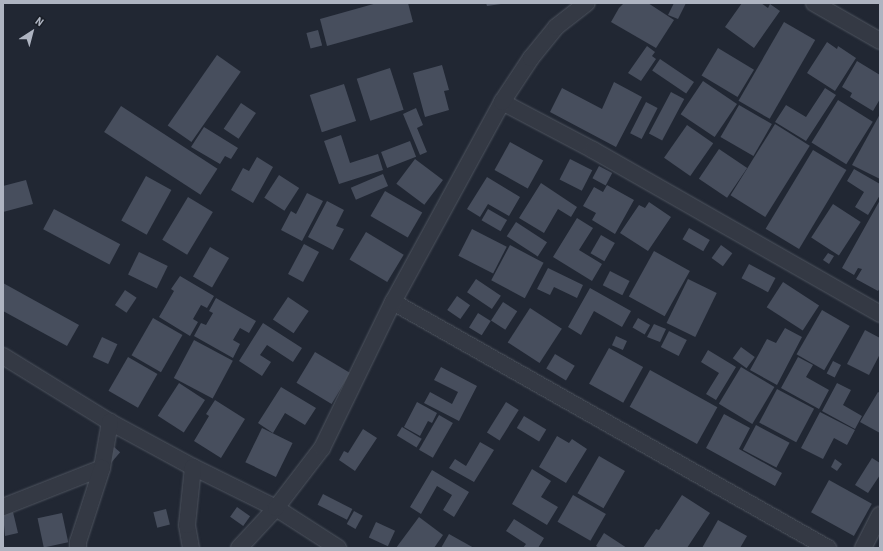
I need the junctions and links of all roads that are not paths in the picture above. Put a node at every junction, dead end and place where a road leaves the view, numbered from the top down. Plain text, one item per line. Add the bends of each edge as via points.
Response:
1 (586, 3) edge
2 (814, 3) edge
3 (880, 41) edge
4 (502, 102) junction
5 (394, 302) junction
6 (880, 314) edge
7 (3, 356) edge
8 (110, 422) junction
9 (193, 467) junction
10 (102, 468) junction
11 (3, 507) edge
12 (276, 508) junction
13 (880, 515) edge
14 (78, 548) edge
15 (191, 548) edge
16 (239, 548) edge
17 (338, 548) edge
18 (828, 548) edge
19 (863, 548) edge

1 - 4 street via 556,28 531,58
2 - 3 street
4 - 5 street
4 - 6 street via 593,150
5 - 12 street via 322,448
5 - 18 street
7 - 8 street
8 - 9 street
8 - 10 street
9 - 12 street
9 - 15 street via 187,525
10 - 11 street
10 - 14 street
12 - 16 street
12 - 17 street
13 - 19 street

